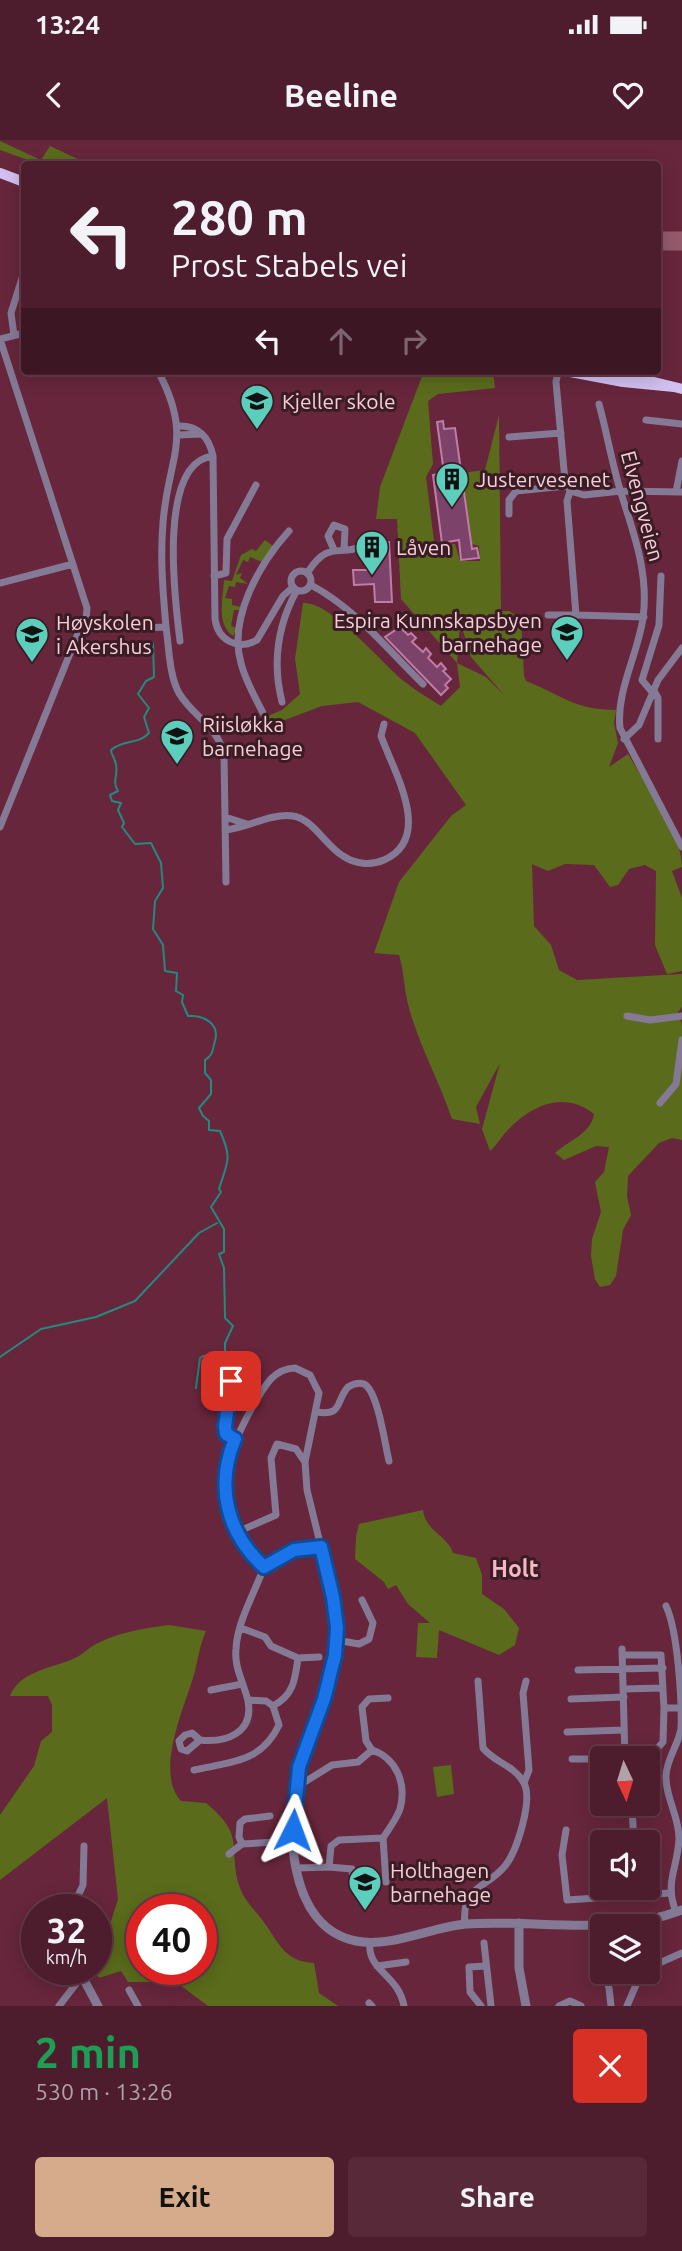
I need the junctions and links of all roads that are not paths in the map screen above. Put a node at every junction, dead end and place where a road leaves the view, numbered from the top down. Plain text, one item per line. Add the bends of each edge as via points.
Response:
1 (0, 173) edge
2 (21, 180) edge
3 (21, 281) edge
4 (21, 334) edge
5 (14, 335) junction
6 (0, 339) edge
7 (160, 375) edge
8 (557, 375) edge
9 (564, 375) edge
10 (586, 375) edge
11 (625, 375) edge
12 (678, 388) edge
13 (558, 392) junction
14 (599, 404) dead end
15 (646, 419) dead end
16 (682, 424) edge
17 (178, 426) junction
18 (561, 433) junction
19 (201, 434) junction
20 (178, 435) junction
21 (509, 437) dead end
22 (214, 456) junction
23 (682, 461) edge
24 (256, 485) dead end
25 (568, 488) junction
26 (621, 491) junction
27 (679, 492) edge
28 (509, 514) dead end
29 (290, 535) dead end
30 (366, 542) dead end
31 (334, 550) junction
32 (344, 550) junction
33 (255, 562) dead end
34 (73, 564) junction
35 (263, 566) junction
36 (308, 572) junction
37 (214, 576) junction
38 (661, 576) dead end
39 (0, 583) edge
40 (311, 585) junction
41 (295, 589) junction
42 (548, 615) dead end
43 (576, 615) junction
44 (643, 617) junction
45 (86, 620) junction
46 (166, 627) junction
47 (180, 641) dead end
48 (238, 645) junction
49 (682, 648) edge
50 (423, 684) dead end
51 (652, 691) junction
52 (282, 702) dead end
53 (263, 713) dead end
54 (384, 724) dead end
55 (624, 739) junction
56 (657, 739) dead end
57 (225, 817) junction
58 (248, 824) junction
59 (0, 827) edge
60 (225, 831) junction
61 (682, 847) edge
62 (226, 881) dead end
63 (627, 1016) dead end
64 (682, 1016) edge
65 (682, 1040) edge
66 (660, 1103) dead end
67 (234, 1372) dead end
68 (317, 1412) junction
69 (235, 1439) junction
70 (389, 1461) dead end
71 (304, 1462) junction
72 (235, 1533) junction
73 (321, 1547) junction
74 (264, 1567) junction
75 (362, 1600) dead end
76 (666, 1606) dead end
77 (678, 1621) edge
78 (241, 1628) junction
79 (336, 1640) junction
80 (319, 1657) dead end
81 (298, 1658) junction
82 (663, 1668) junction
83 (623, 1669) junction
84 (578, 1670) dead end
85 (478, 1681) dead end
86 (526, 1681) dead end
87 (242, 1684) junction
88 (663, 1688) junction
89 (211, 1690) dead end
90 (624, 1693) junction
91 (388, 1698) dead end
92 (571, 1699) dead end
93 (248, 1700) junction
94 (273, 1706) junction
95 (664, 1708) junction
96 (682, 1710) edge
97 (624, 1730) junction
98 (568, 1732) dead end
99 (200, 1740) dead end
100 (625, 1746) edge
101 (660, 1746) edge
102 (372, 1750) junction
103 (572, 1759) dead end
104 (590, 1759) edge
105 (194, 1770) dead end
106 (524, 1783) junction
107 (295, 1788) junction
108 (270, 1816) dead end
109 (566, 1830) dead end
110 (383, 1838) junction
111 (294, 1841) junction
112 (242, 1844) junction
113 (83, 1846) dead end
114 (229, 1854) dead end
115 (678, 1862) edge
116 (329, 1867) junction
117 (297, 1868) junction
118 (386, 1882) dead end
119 (354, 1888) dead end
120 (670, 1893) junction
121 (79, 1894) edge
122 (679, 1911) edge
123 (519, 1923) junction
124 (465, 1924) junction
125 (370, 1943) junction
126 (484, 1943) dead end
127 (682, 1952) edge
128 (407, 1962) dead end
129 (660, 1962) edge
130 (377, 1966) junction
131 (486, 1966) junction
132 (608, 1984) edge
133 (635, 1984) edge
134 (72, 1985) edge
135 (86, 1985) edge
136 (129, 1990) dead end
137 (59, 2006) edge
138 (98, 2006) edge
139 (138, 2006) edge
140 (404, 2006) edge
141 (481, 2006) edge
142 (491, 2006) edge
143 (526, 2006) edge
144 (559, 2006) edge
145 (581, 2006) edge
146 (611, 2006) edge
147 (627, 2006) edge

1 - 2 highway
3 - 5 street via 11,313
4 - 5 street
5 - 6 street
6 - 34 street
7 - 17 street
8 - 13 street
9 - 13 street
10 - 12 highway
11 - 12 highway
13 - 18 street
14 - 26 street, Elvengveien
15 - 16 street
17 - 19 street
17 - 20 street
18 - 21 street
18 - 25 street
19 - 20 street
19 - 22 street
20 - 46 street via 162,537
22 - 37 street
22 - 47 street via 202,458 191,468 180,490 173,544
23 - 27 street
24 - 37 street via 227,539 226,573
25 - 26 street via 584,495
25 - 28 street via 516,491 509,500
25 - 43 street
26 - 27 street
26 - 44 street, Elvengveien via 641,555
29 - 35 street
30 - 32 street
31 - 32 street
31 - 32 street via 328,536 334,525 345,529
31 - 36 street via 321,555
33 - 35 street
34 - 39 street
34 - 45 street via 87,607
35 - 48 street via 245,606
36 - 40 street
36 - 41 street via 293,574
37 - 48 street via 217,629
38 - 51 street, Elvengveien via 659,625 642,680
40 - 41 street via 304,591
40 - 50 street via 364,621
41 - 48 street via 283,596 260,636
41 - 52 street via 277,648
42 - 43 street
43 - 44 street
44 - 55 street, Elvengveien via 619,710
45 - 46 street
45 - 59 street
46 - 57 street via 177,690 222,742
48 - 53 street
49 - 51 street, Elvengveien
51 - 55 street, Elvengveien via 639,725
51 - 56 street, Elvengveien via 658,698
54 - 58 street via 382,736 408,811 403,846 392,856 380,862 354,862 294,816
55 - 61 street, Elvengveien
57 - 58 street
57 - 60 street
58 - 60 street
60 - 62 street
63 - 64 street via 650,1020
65 - 66 street via 676,1084
67 - 69 street via 225,1427 226,1434
68 - 69 street via 319,1393 310,1375 285,1368 266,1384
68 - 70 street via 331,1413 348,1387 363,1384 375,1400
68 - 71 street
69 - 72 street via 225,1471 225,1495
71 - 72 street via 296,1448 277,1444 271,1458 276,1515
71 - 73 street
72 - 74 street
73 - 74 street via 294,1550
73 - 79 street via 333,1597
74 - 78 street
75 - 79 street via 373,1622 369,1639 359,1644
76 - 77 street
77 - 96 street
78 - 81 street
78 - 87 street via 235,1649
79 - 107 street via 330,1679
80 - 81 street
81 - 94 street via 293,1688
82 - 83 street
82 - 83 street via 661,1655 622,1652
82 - 88 street
83 - 84 street
83 - 90 street
85 - 106 street via 483,1748
86 - 106 street via 529,1770
87 - 89 street
87 - 93 street
88 - 90 street
88 - 95 street
90 - 92 street
90 - 97 street
91 - 102 street via 369,1699 362,1707 366,1741
93 - 94 street
93 - 99 street via 247,1721 234,1737
94 - 105 street via 279,1725 255,1754 223,1767
95 - 96 street
95 - 101 street
96 - 115 street via 679,1738 666,1776 678,1829
97 - 98 street
97 - 100 street
102 - 107 street via 358,1762 332,1765
102 - 110 street via 393,1763 402,1791 400,1810
103 - 104 street
106 - 124 street via 527,1806 510,1858 471,1894
107 - 111 street
108 - 112 street via 240,1823
109 - 120 street via 562,1855 567,1900
110 - 116 street via 339,1840 331,1846
110 - 118 street
111 - 112 street
111 - 117 street
112 - 114 street
113 - 121 street
115 - 120 street
116 - 117 street
116 - 119 street via 352,1869
117 - 125 street via 310,1911 339,1936
120 - 122 street
122 - 123 street via 615,1925
123 - 124 street
123 - 143 street via 519,1968
124 - 125 street
125 - 130 street via 370,1957
126 - 131 street
127 - 129 street
128 - 130 street
130 - 140 street via 401,1991
131 - 141 street via 469,1967 470,1992
131 - 142 street
132 - 146 street
133 - 147 street
134 - 137 street
135 - 138 street
136 - 139 street
144 - 145 street via 570,2001

